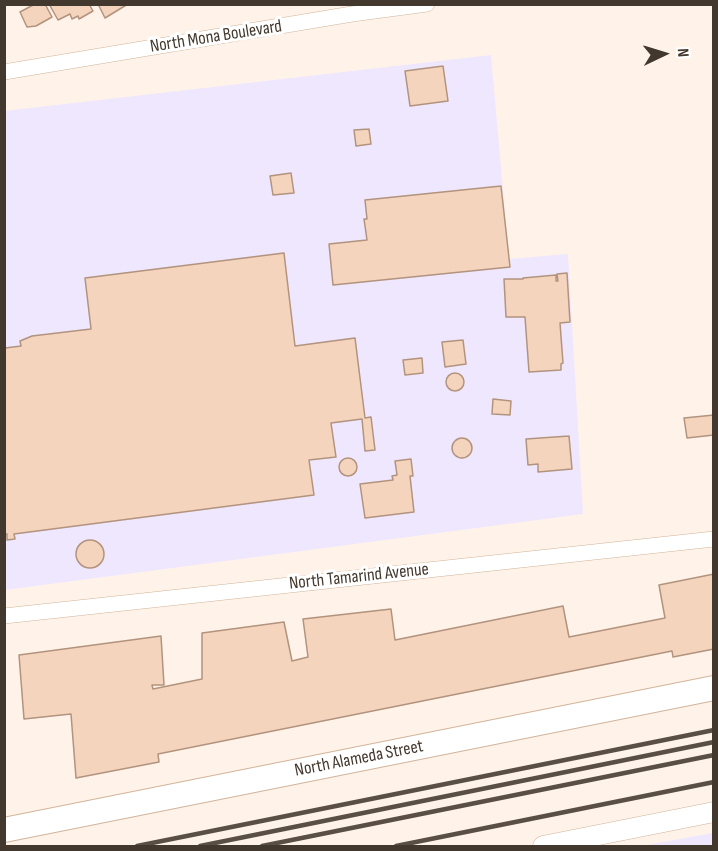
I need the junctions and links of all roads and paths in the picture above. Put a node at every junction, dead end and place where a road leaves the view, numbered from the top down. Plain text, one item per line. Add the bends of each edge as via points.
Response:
1 (369, 4) edge
2 (428, 4) edge
3 (352, 14) junction
4 (4, 72) edge
5 (714, 539) edge
6 (4, 616) edge
7 (714, 688) edge
8 (714, 812) edge
9 (4, 831) edge
10 (543, 846) edge

1 - 3 street
2 - 3 street, North Mona Boulevard
3 - 4 street, North Mona Boulevard
5 - 6 street, North Tamarind Avenue
7 - 9 main road, North Alameda Street
8 - 10 street

